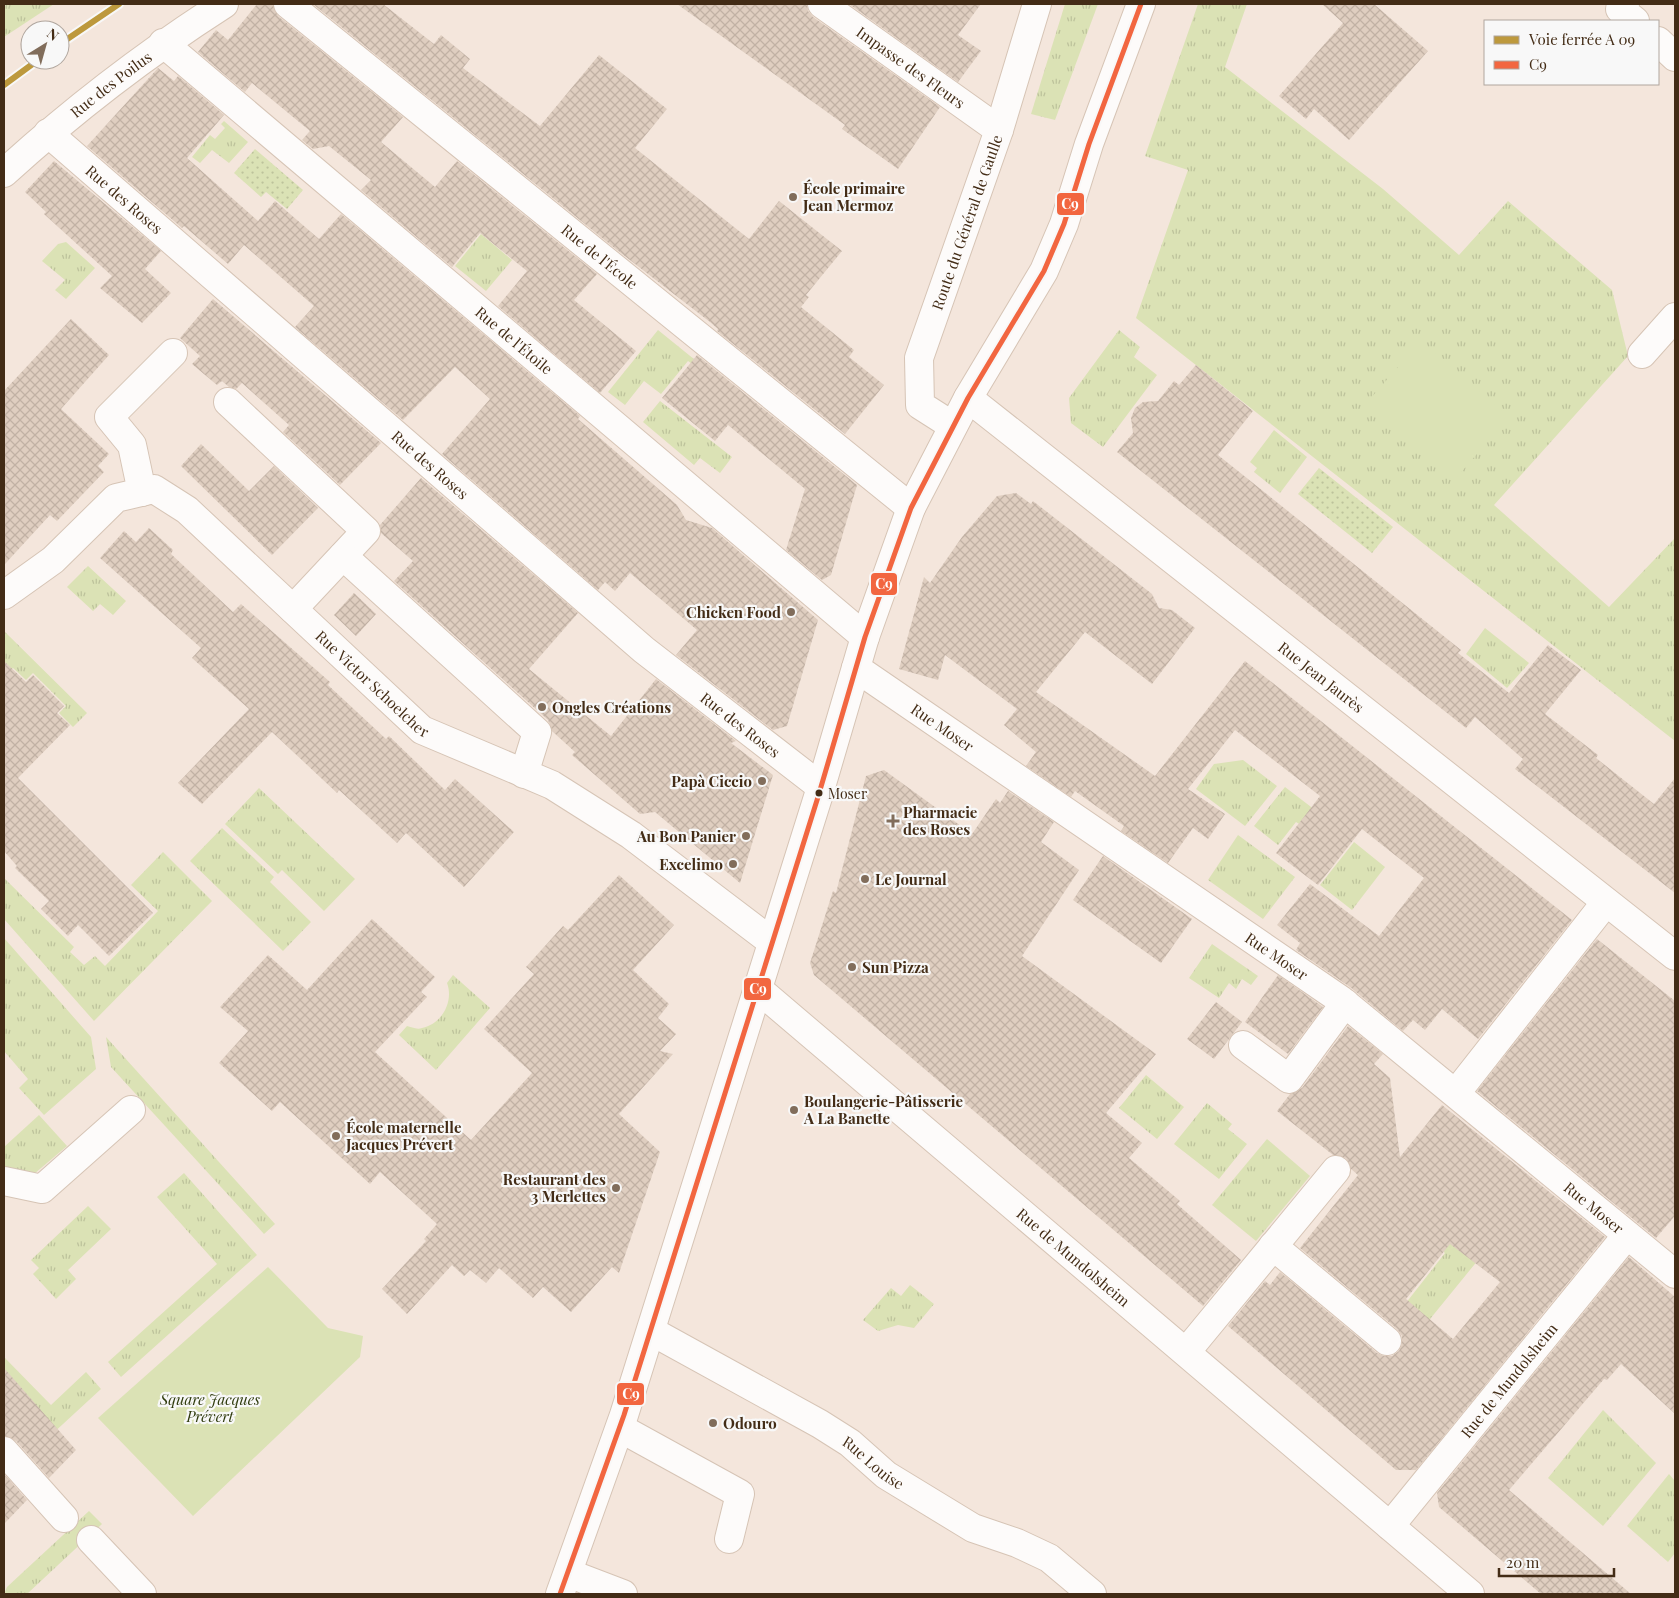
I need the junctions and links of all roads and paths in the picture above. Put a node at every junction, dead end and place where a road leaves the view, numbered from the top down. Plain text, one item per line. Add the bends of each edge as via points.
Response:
1 (224, 4) edge
2 (288, 4) edge
3 (822, 4) edge
4 (1037, 4) edge
5 (1141, 4) edge
6 (1624, 4) edge
7 (1634, 20) edge
8 (1659, 42) edge
9 (163, 43) junction
10 (1675, 57) edge
11 (999, 130) junction
12 (48, 133) junction
13 (4, 173) edge
14 (1675, 316) edge
15 (173, 353) dead end
16 (1642, 354) dead end
17 (968, 398) junction
18 (228, 402) dead end
19 (953, 426) junction
20 (142, 492) junction
21 (911, 508) junction
22 (343, 556) junction
23 (4, 595) edge
24 (293, 609) junction
25 (865, 637) junction
26 (856, 668) junction
27 (524, 774) junction
28 (821, 787) junction
29 (1606, 902) junction
30 (772, 942) junction
31 (1675, 956) edge
32 (758, 989) junction
33 (1345, 1003) junction
34 (1243, 1045) dead end
35 (1456, 1093) junction
36 (131, 1110) dead end
37 (1336, 1170) dead end
38 (4, 1181) edge
39 (1628, 1235) junction
40 (1273, 1246) junction
41 (1675, 1274) edge
42 (651, 1332) junction
43 (1387, 1341) dead end
44 (1186, 1352) junction
45 (620, 1428) junction
46 (4, 1451) edge
47 (64, 1518) dead end
48 (1390, 1526) junction
49 (730, 1538) dead end
50 (91, 1540) dead end
51 (564, 1584) edge
52 (142, 1594) edge
53 (623, 1594) edge
54 (1092, 1594) edge
55 (1470, 1594) edge

1 - 9 street, Rue des Poilus
2 - 21 street, Rue de l'École
3 - 11 street, Impasse des Fleurs
4 - 11 street, Route du Général de Gaulle
5 - 17 street via 1089,144 1064,224 1044,271
6 - 7 street via 1620,9
8 - 10 street
9 - 12 street, Rue des Poilus
9 - 25 street, Rue de l'Étoile
11 - 19 street, Route du Général de Gaulle via 919,358 920,405
12 - 13 street, Rue des Poilus
12 - 28 street, Rue des Roses via 644,650
14 - 16 street
15 - 20 street via 109,417 132,445
17 - 19 street
17 - 29 street, Rue Jean Jaurès
18 - 22 street via 366,531
19 - 21 street
20 - 23 street, Rue Victor Schoelcher via 116,498 53,560
20 - 24 street, Rue Victor Schoelcher via 154,489 187,510
21 - 25 street
22 - 24 street
22 - 27 street via 537,732
24 - 27 street, Rue Victor Schoelcher via 422,730
25 - 26 street
26 - 28 street
26 - 33 street, Rue Moser
27 - 30 street, Rue Victor Schoelcher via 552,785 631,835
28 - 30 street
29 - 31 street, Rue Jean Jaurès
29 - 35 street
30 - 32 street
32 - 42 street
32 - 44 street, Rue de Mundolsheim
33 - 34 street via 1289,1079
33 - 35 street, Rue Moser
35 - 39 street, Rue Moser
36 - 38 street via 42,1189
37 - 40 street
39 - 41 street, Rue Moser
39 - 48 street, Rue de Mundolsheim
40 - 43 street
40 - 44 street
42 - 45 street
42 - 54 street, Rue Louise via 820,1424 850,1443 886,1475 974,1528 1049,1558
44 - 48 street, Rue de Mundolsheim
45 - 49 street via 740,1494
45 - 51 street
46 - 47 street
48 - 55 street, Rue de Mundolsheim
50 - 52 street
51 - 53 street

